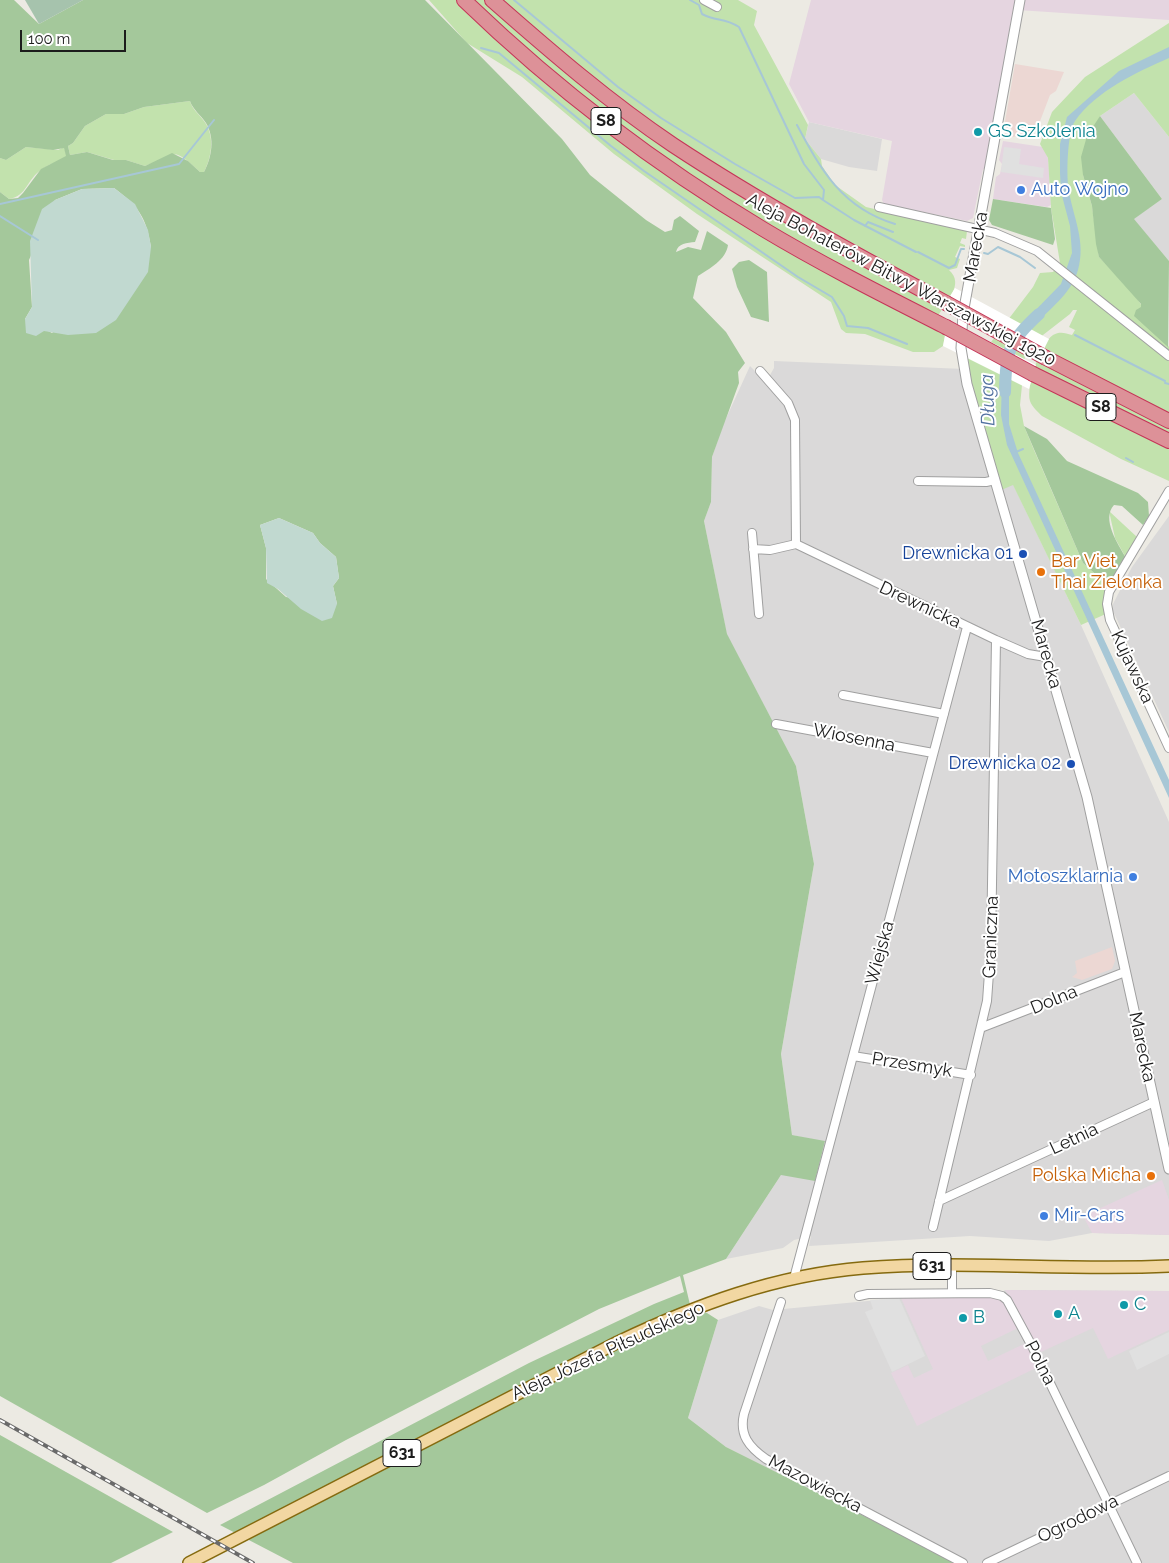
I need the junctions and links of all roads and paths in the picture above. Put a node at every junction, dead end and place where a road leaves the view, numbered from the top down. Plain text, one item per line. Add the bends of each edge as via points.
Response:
1 (464, 0) edge
2 (492, 0) edge
3 (704, 0) edge
4 (1020, 0) edge
5 (717, 7) dead end
6 (879, 207) dead end
7 (979, 229) junction
8 (1169, 356) edge
9 (760, 371) dead end
10 (1169, 421) edge
11 (1169, 441) edge
12 (995, 480) junction
13 (918, 481) dead end
14 (1169, 491) edge
15 (1166, 502) edge
16 (752, 533) dead end
17 (796, 544) junction
18 (753, 549) junction
19 (759, 614) dead end
20 (968, 627) junction
21 (996, 640) junction
22 (1046, 657) junction
23 (843, 695) dead end
24 (944, 714) junction
25 (776, 724) dead end
26 (1169, 748) edge
27 (933, 753) junction
28 (1126, 972) junction
29 (983, 1027) junction
30 (853, 1056) junction
31 (971, 1075) junction
32 (1154, 1102) junction
33 (1169, 1169) edge
34 (939, 1201) junction
35 (933, 1227) dead end
36 (952, 1266) junction
37 (1169, 1266) edge
38 (1122, 1269) junction
39 (1169, 1274) edge
40 (794, 1278) junction
41 (952, 1294) junction
42 (859, 1296) dead end
43 (781, 1302) dead end
44 (1169, 1476) edge
45 (1109, 1504) junction
46 (189, 1563) edge
47 (963, 1563) edge
48 (987, 1563) edge
49 (1138, 1563) edge

1 - 11 highway, Aleja Bohaterów Bitwy Warszawskiej 1920 / S8, bridge via 563,88 648,154 765,230 1033,374
2 - 10 highway, Aleja Bohaterów Bitwy Warszawskiej 1920 / S8, bridge via 573,70 673,145 798,222 1046,358
3 - 5 street
4 - 7 street, Marecka
6 - 7 street
7 - 8 street via 1037,251
7 - 12 street, Marecka via 963,314 962,348 967,384
9 - 17 street via 788,403 794,420
12 - 13 street
12 - 22 street, Marecka
14 - 15 street
15 - 26 street, Kujawska via 1110,592 1108,613
16 - 18 street
17 - 18 street via 770,550
17 - 20 street, Drewnicka
18 - 19 street
20 - 21 street, Drewnicka
20 - 24 street, Wiejska
21 - 22 street, Drewnicka via 1028,654
21 - 29 street, Graniczna via 992,945
22 - 28 street, Marecka via 1087,797
23 - 24 street
24 - 27 street, Wiejska
25 - 27 street, Wiosenna
27 - 30 street, Wiejska
28 - 29 street, Dolna
28 - 32 street, Marecka
29 - 31 street, Graniczna
30 - 31 street, Przesmyk
30 - 40 street, Wiejska
31 - 34 street, Graniczna
32 - 33 street, Marecka
32 - 34 street, Letnia
34 - 35 street, Graniczna
36 - 38 main road, Aleja Józefa Piłsudskiego / 631
36 - 40 main road, Aleja Józefa Piłsudskiego / 631 via 862,1268
36 - 41 street
37 - 38 main road, Aleja Józefa Piłsudskiego / 631
38 - 39 main road, Aleja Józefa Piłsudskiego / 631
40 - 46 main road, Aleja Józefa Piłsudskiego / 631 via 742,1291 635,1333
41 - 42 street, Polna
41 - 45 street, Polna via 990,1293 1007,1300
43 - 47 street, Mazowiecka via 744,1414 742,1424 748,1443 766,1460
44 - 45 street, Ogrodowa
45 - 48 street, Ogrodowa
45 - 49 street, Polna

